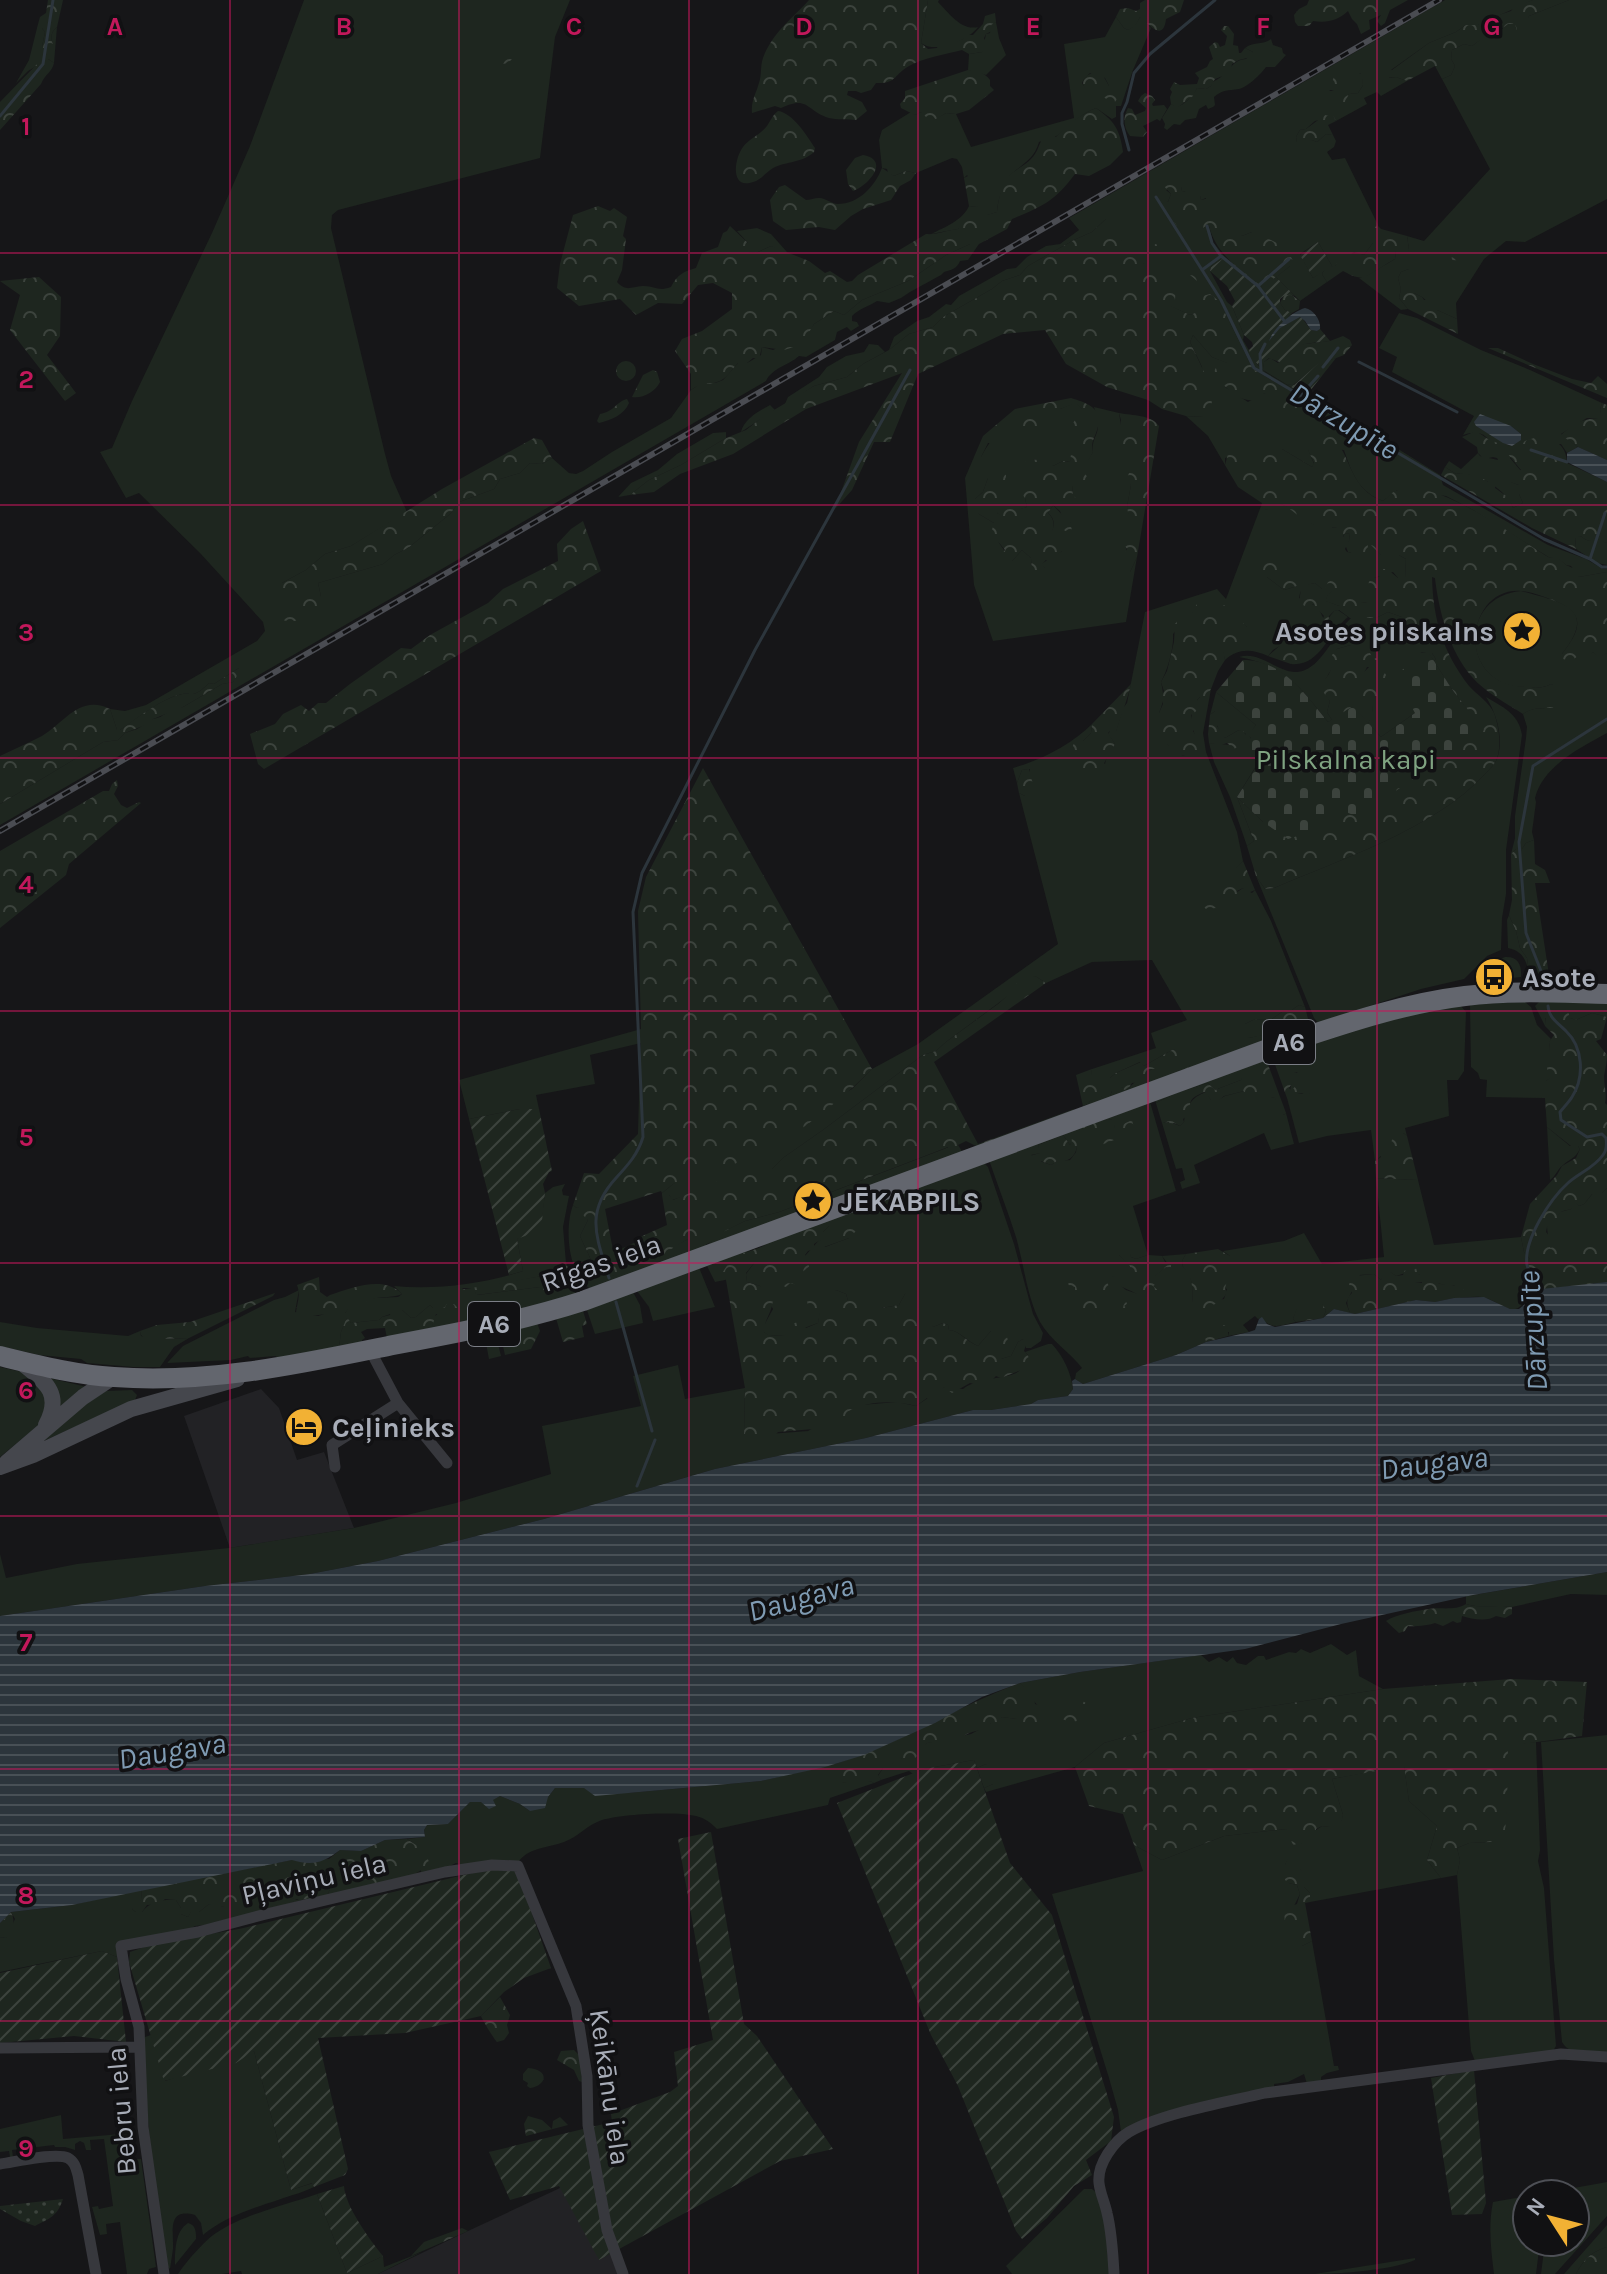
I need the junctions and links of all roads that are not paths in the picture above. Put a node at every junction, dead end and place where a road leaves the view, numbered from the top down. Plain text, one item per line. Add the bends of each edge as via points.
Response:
1 (1607, 994) edge
2 (370, 1350) junction
3 (0, 1356) edge
4 (21, 1362) junction
5 (257, 1371) junction
6 (113, 1377) junction
7 (139, 1379) junction
8 (398, 1403) junction
9 (131, 1409) junction
10 (44, 1429) junction
11 (447, 1463) dead end
12 (1, 1466) edge
13 (335, 1467) dead end
14 (518, 1866) joint
15 (121, 1946) joint
16 (139, 2047) junction
17 (0, 2048) edge
18 (1607, 2057) edge
19 (0, 2164) edge
20 (96, 2274) edge
21 (164, 2274) edge
22 (623, 2274) edge
23 (1114, 2274) edge

1 - 2 highway, Rīgas iela / A6 via 1467,996 1408,1007 1268,1049 562,1308
2 - 5 highway, Rīgas iela / A6
2 - 8 street
3 - 4 highway, A6
4 - 6 highway, A6
4 - 10 main road via 51,1393 53,1412
5 - 7 highway, A6
5 - 9 main road, Rīgas iela
6 - 7 highway, A6
6 - 10 main road
7 - 9 main road via 144,1395
8 - 11 street
8 - 13 street via 332,1445
9 - 12 main road, Rīgas iela
10 - 12 main road
14 - 15 street, Pļaviņu iela via 445,1872
14 - 22 street, Ķeikānu iela via 576,2006 588,2125 607,2230
15 - 16 street, Bebru iela
16 - 17 street
16 - 21 street, Bebru iela via 143,2127
18 - 23 street via 1561,2054 1265,2093 1139,2127 1117,2142 1100,2174
19 - 20 street via 57,2156 72,2162

